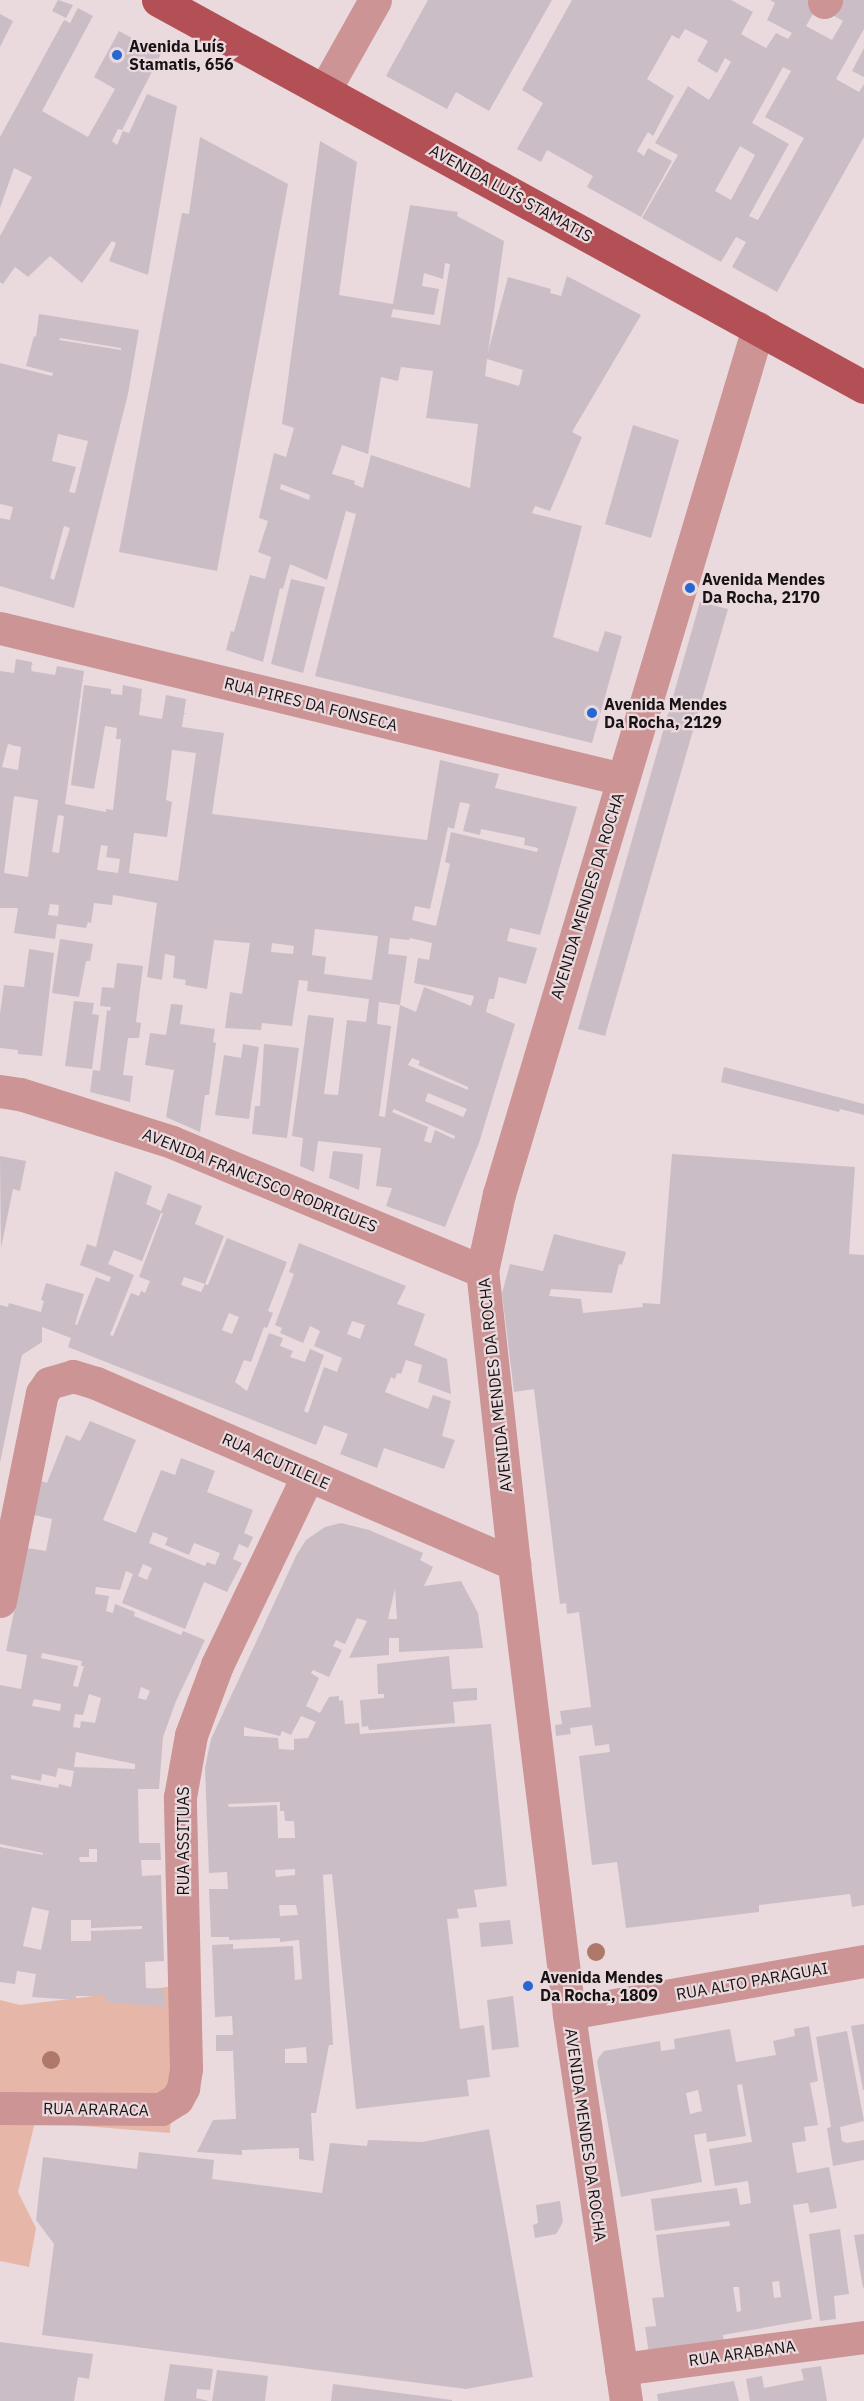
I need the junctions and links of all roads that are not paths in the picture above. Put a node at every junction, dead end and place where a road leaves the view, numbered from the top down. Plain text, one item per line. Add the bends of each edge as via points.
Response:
1 (158, 0) edge
2 (375, 0) edge
3 (324, 91) junction
4 (758, 328) junction
5 (864, 387) edge
6 (0, 628) edge
7 (622, 779) junction
8 (0, 1091) edge
9 (482, 1271) junction
10 (308, 1475) junction
11 (514, 1564) junction
12 (0, 1601) edge
13 (864, 1961) edge
14 (568, 2013) junction
15 (183, 2088) joint
16 (0, 2108) edge
17 (864, 2337) edge
18 (621, 2369) junction
19 (626, 2401) edge

1 - 3 main road, AVENIDA LUÍS STAMATIS
2 - 3 street
3 - 4 main road, AVENIDA LUÍS STAMATIS
4 - 5 main road, AVENIDA LUÍS STAMATIS
4 - 7 street, AVENIDA MENDES DA ROCHA
6 - 7 street, RUA PIRES DA FONSECA
7 - 9 street, AVENIDA MENDES DA ROCHA via 499,1194
8 - 9 street, AVENIDA FRANCISCO RODRIGUES via 172,1142
9 - 11 street, AVENIDA MENDES DA ROCHA
10 - 11 street, RUA ACUTILELE
10 - 12 street, RUA ACUTILELE via 88,1380 61,1377 49,1383 42,1393
10 - 15 street, RUA ASSITUAS via 217,1665 191,1735 180,1797 186,2068
11 - 14 street, AVENIDA MENDES DA ROCHA
13 - 14 street, RUA ALTO PARAGUAI
14 - 18 street, AVENIDA MENDES DA ROCHA
15 - 16 street, RUA ARARACA via 177,2099 161,2109
17 - 18 street, RUA ARABANA
18 - 19 street, AVENIDA MENDES DA ROCHA

